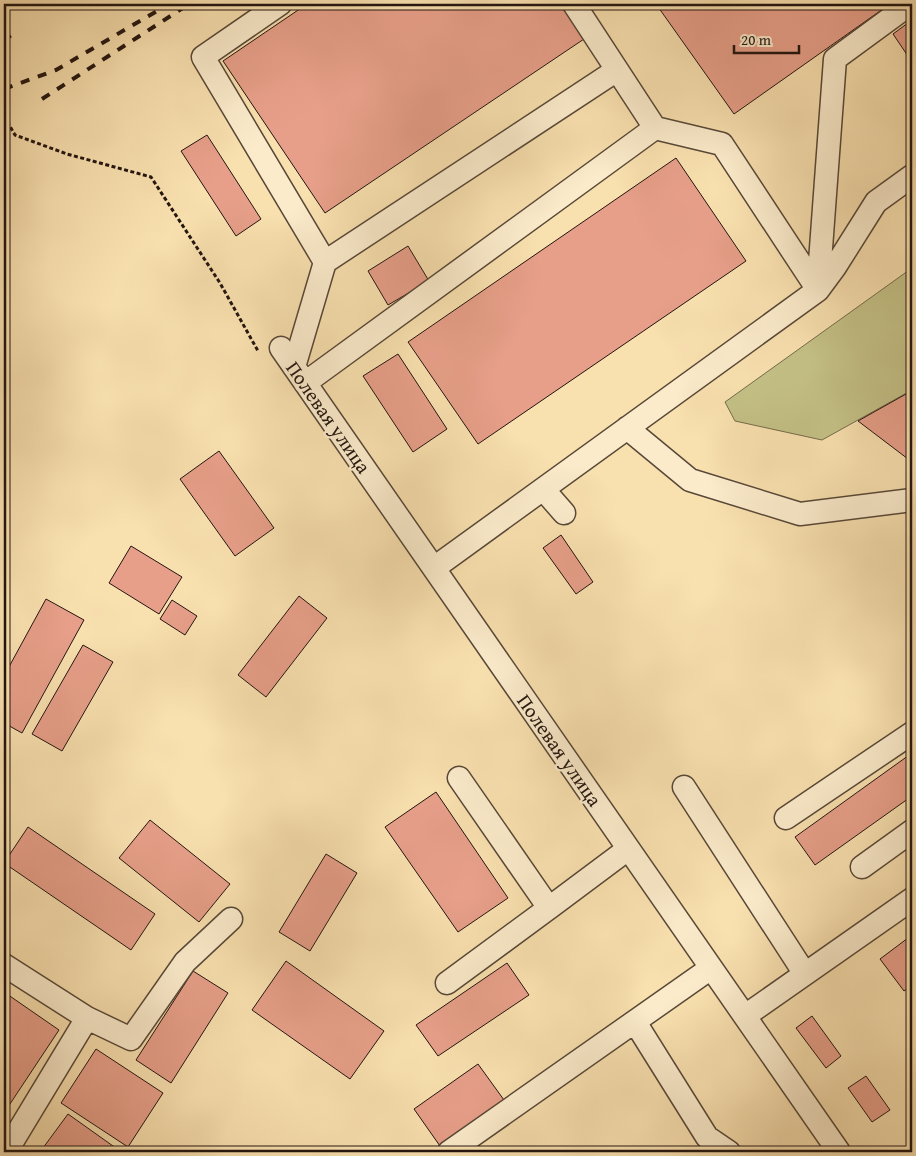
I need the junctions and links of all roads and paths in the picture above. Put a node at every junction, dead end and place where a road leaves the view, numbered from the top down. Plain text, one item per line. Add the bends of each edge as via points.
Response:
1 (280, 4) edge
2 (574, 4) edge
3 (910, 4) edge
4 (4, 29) edge
5 (4, 44) edge
6 (617, 70) junction
7 (4, 116) edge
8 (655, 128) junction
9 (912, 176) edge
10 (324, 262) junction
11 (818, 290) junction
12 (280, 348) joint
13 (300, 375) junction
14 (627, 428) junction
15 (543, 489) junction
16 (912, 500) edge
17 (564, 513) dead end
18 (434, 568) junction
19 (912, 733) edge
20 (459, 778) dead end
21 (684, 787) dead end
22 (786, 818) dead end
23 (912, 831) edge
24 (628, 849) junction
25 (862, 867) dead end
26 (912, 899) edge
27 (548, 908) junction
28 (231, 919) dead end
29 (4, 965) edge
30 (711, 968) junction
31 (804, 974) junction
32 (448, 983) dead end
33 (745, 1016) junction
34 (88, 1018) junction
35 (635, 1022) junction
36 (4, 1150) edge
37 (449, 1152) edge
38 (729, 1152) edge
39 (840, 1152) edge

1 - 10 street via 204,57
2 - 6 street
3 - 11 street via 835,59
4 - 5 path via 10,37
6 - 8 street
6 - 10 street
7 - 12 path via 16,135 67,154 151,177 220,283 261,355
8 - 11 street via 722,144
8 - 13 street
9 - 11 street via 876,202
10 - 13 street
11 - 14 street
12 - 13 street, Полевая улица
13 - 18 street, Полевая улица
14 - 15 street
14 - 16 street via 690,480 800,514
15 - 17 street
15 - 18 street
18 - 24 street, Полевая улица
19 - 22 street
20 - 27 street
21 - 31 street
23 - 25 street
24 - 27 street
24 - 30 street, Полевая улица
26 - 31 street
27 - 32 street
28 - 34 street via 185,962 132,1038
29 - 34 street
30 - 33 street, Полевая улица
30 - 35 street
31 - 33 street
33 - 39 street, Полевая улица
34 - 36 street
35 - 37 street
35 - 38 street via 708,1137

